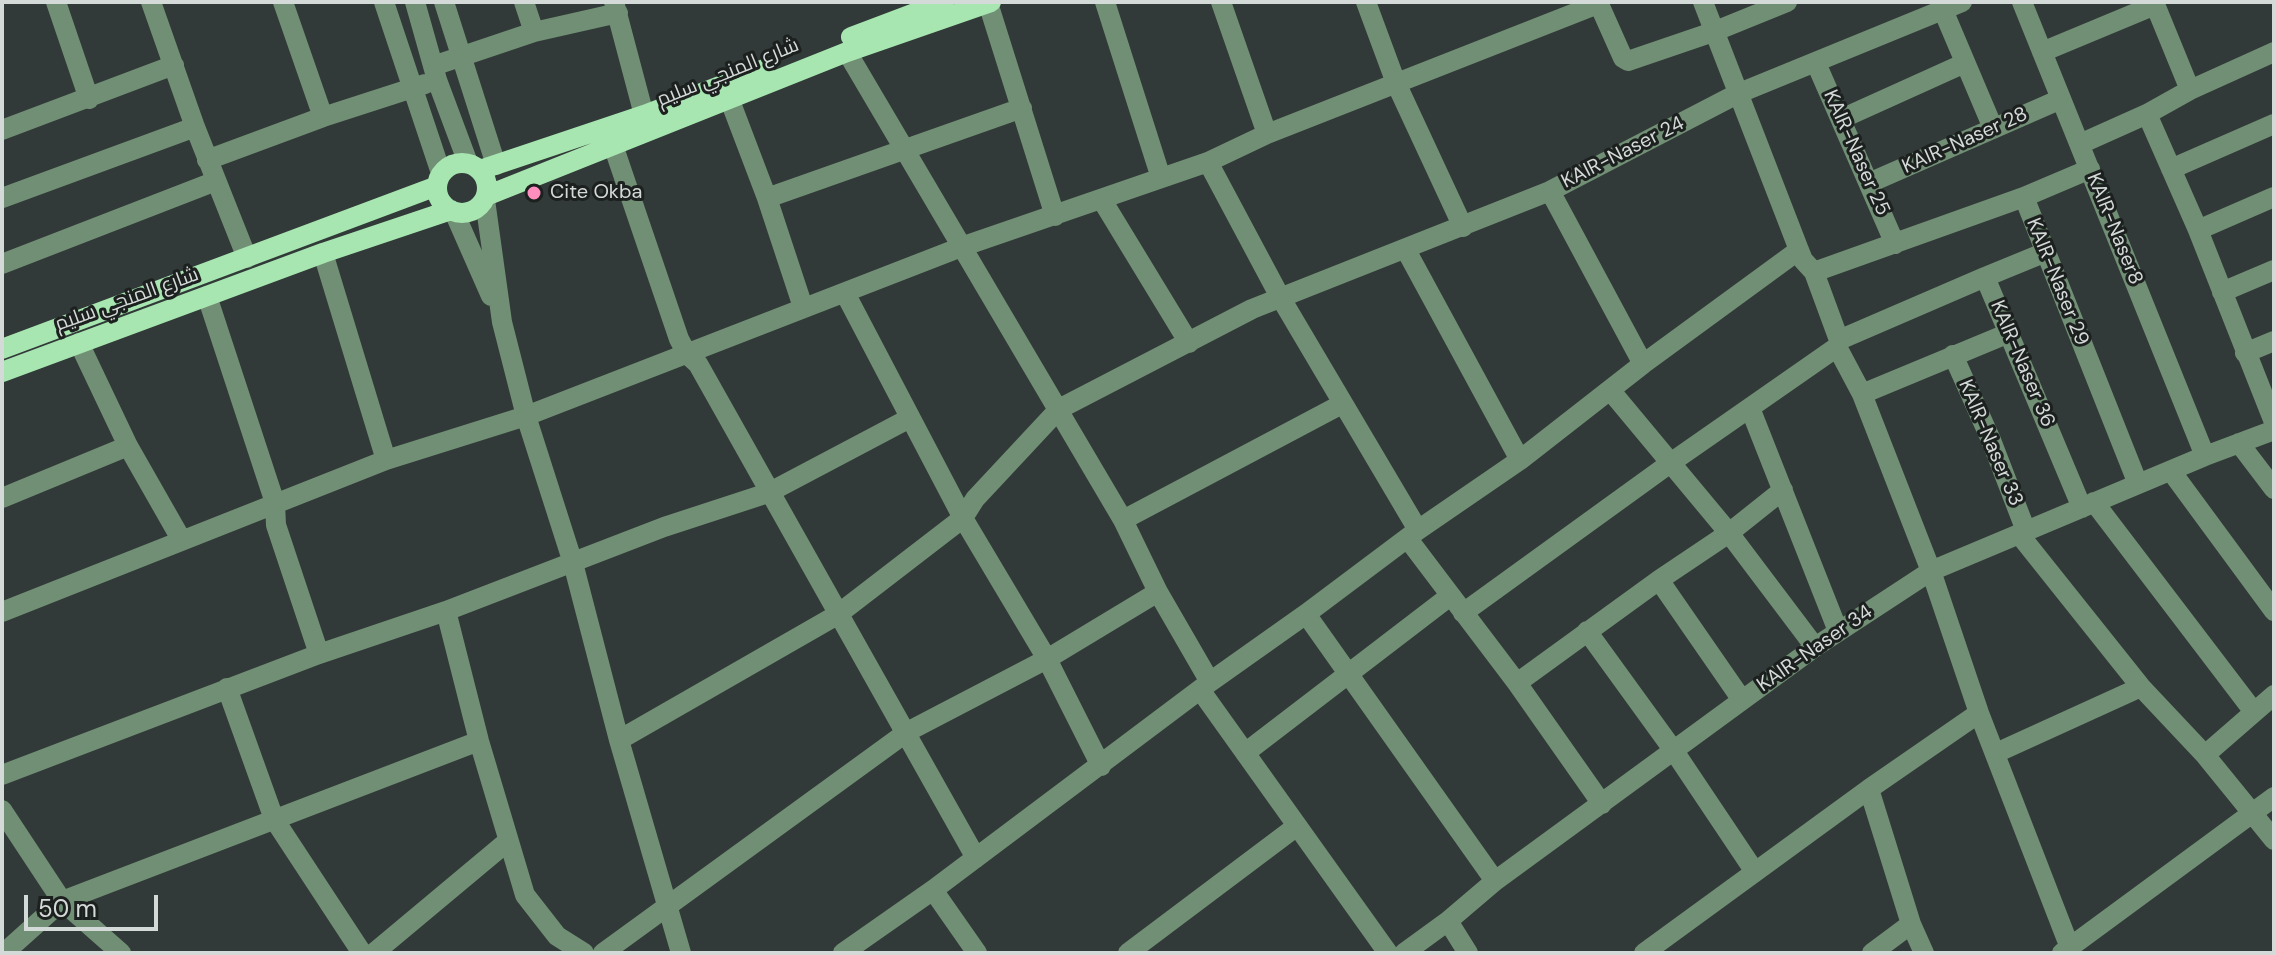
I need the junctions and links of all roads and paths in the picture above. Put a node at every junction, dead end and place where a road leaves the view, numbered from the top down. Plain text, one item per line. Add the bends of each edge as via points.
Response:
1 (56, 2) edge
2 (151, 2) edge
3 (283, 2) edge
4 (384, 2) edge
5 (415, 2) edge
6 (444, 2) edge
7 (524, 2) edge
8 (944, 2) edge
9 (990, 2) edge
10 (1105, 2) edge
11 (1221, 2) edge
12 (1366, 2) edge
13 (1787, 2) edge
14 (2022, 2) edge
15 (1598, 3) edge
16 (1708, 4) edge
17 (2154, 4) edge
18 (1953, 6) edge
19 (616, 8) edge
20 (902, 9) edge
21 (534, 32) junction
22 (1713, 32) junction
23 (847, 52) junction
24 (2042, 52) junction
25 (2274, 52) edge
26 (460, 57) junction
27 (1816, 63) junction
28 (1965, 63) junction
29 (174, 65) junction
30 (435, 73) junction
31 (1396, 83) junction
32 (413, 88) junction
33 (2190, 90) junction
34 (1737, 94) junction
35 (729, 98) junction
36 (89, 99) junction
37 (2061, 99) junction
38 (1022, 108) junction
39 (2147, 114) junction
40 (644, 115) junction
41 (323, 117) junction
42 (1841, 119) junction
43 (4, 124) edge
44 (2274, 124) edge
45 (195, 127) junction
46 (1993, 128) junction
47 (1267, 134) junction
48 (2080, 144) junction
49 (613, 145) junction
50 (906, 149) junction
51 (207, 160) junction
52 (1208, 162) junction
53 (482, 166) junction
54 (2090, 169) junction
55 (2171, 169) junction
56 (1161, 178) junction
57 (439, 180) junction
58 (216, 181) junction
59 (1869, 183) junction
60 (1550, 191) junction
61 (2024, 197) junction
62 (2274, 197) edge
63 (2, 198) edge
64 (485, 198) junction
65 (767, 198) junction
66 (1102, 200) junction
67 (452, 211) junction
68 (1055, 216) junction
69 (1463, 227) junction
70 (2198, 230) junction
71 (1895, 244) junction
72 (964, 246) junction
73 (1406, 250) junction
74 (1799, 250) junction
75 (2046, 252) junction
76 (323, 253) junction
77 (247, 258) junction
78 (2, 264) edge
79 (2274, 270) edge
80 (1814, 272) junction
81 (1985, 277) junction
82 (2222, 292) junction
83 (845, 293) junction
84 (207, 296) junction
85 (1282, 299) junction
86 (803, 307) junction
87 (502, 322) junction
88 (2009, 333) junction
89 (2274, 341) edge
90 (79, 343) junction
91 (1189, 343) junction
92 (1838, 344) junction
93 (2, 349) edge
94 (2245, 353) junction
95 (687, 354) junction
96 (1953, 355) junction
97 (1643, 364) junction
98 (2, 372) edge
99 (1610, 390) junction
100 (1862, 394) junction
101 (1342, 404) junction
102 (1750, 408) junction
103 (1059, 409) junction
104 (526, 416) junction
105 (910, 418) junction
106 (2274, 422) edge
107 (2274, 430) edge
108 (2239, 443) junction
109 (128, 446) junction
110 (2205, 456) junction
111 (386, 460) junction
112 (1520, 460) junction
113 (1669, 464) junction
114 (2171, 471) junction
115 (2138, 484) junction
116 (2274, 489) edge
117 (1783, 490) junction
118 (768, 493) junction
119 (2, 498) edge
120 (275, 503) junction
121 (2088, 505) junction
122 (963, 518) junction
123 (1123, 520) junction
124 (1729, 533) junction
125 (2022, 533) junction
126 (1413, 535) junction
127 (181, 539) junction
128 (573, 563) junction
129 (1931, 571) junction
130 (1659, 580) junction
131 (1158, 592) junction
132 (1450, 596) junction
133 (446, 611) junction
134 (2274, 611) edge
135 (2, 612) edge
136 (1463, 613) junction
137 (1306, 614) junction
138 (837, 615) junction
139 (1587, 631) junction
140 (1838, 631) junction
141 (1815, 647) junction
142 (319, 654) junction
143 (1047, 659) junction
144 (1351, 674) junction
145 (1517, 683) junction
146 (1205, 687) junction
147 (2141, 687) junction
148 (227, 688) junction
149 (2274, 695) edge
150 (1742, 700) junction
151 (2254, 712) junction
152 (1979, 713) junction
153 (907, 732) junction
154 (619, 740) junction
155 (479, 741) junction
156 (1674, 751) junction
157 (1245, 753) junction
158 (1996, 753) junction
159 (2205, 755) junction
160 (1101, 766) junction
161 (2, 775) edge
162 (1869, 789) junction
163 (2274, 797) edge
164 (1602, 804) junction
165 (2, 810) edge
166 (2251, 814) junction
167 (274, 819) junction
168 (1297, 826) junction
169 (2274, 840) edge
170 (508, 841) junction
171 (976, 858) junction
172 (1755, 872) junction
173 (1495, 881) junction
174 (933, 890) junction
175 (62, 901) junction
176 (666, 905) junction
177 (1448, 921) junction
178 (1911, 924) junction
179 (2068, 951) edge
180 (4, 953) edge
181 (121, 953) edge
182 (362, 953) edge
183 (374, 953) edge
184 (584, 953) edge
185 (603, 953) edge
186 (681, 953) edge
187 (843, 953) edge
188 (977, 953) edge
189 (1128, 953) edge
190 (1388, 953) edge
191 (1404, 953) edge
192 (1468, 953) edge
193 (1644, 953) edge
194 (1872, 953) edge
195 (1924, 953) edge

1 - 36 street
2 - 29 street
3 - 41 street
4 - 32 street
5 - 30 street
6 - 26 street
7 - 21 street
8 - 20 main road, شارع المنجي سليم
9 - 23 main road, شارع المنجي سليم
9 - 38 street
10 - 56 street
11 - 47 street
12 - 31 street
13 - 22 street
14 - 24 street, KAIR-Naser8
15 - 22 street via 1628,61
15 - 31 street
16 - 22 street
17 - 24 street
17 - 33 street
18 - 27 street, KAIR-Naser 24
18 - 28 street
19 - 21 street
19 - 40 street
20 - 40 main road, شارع المنجي سليم
21 - 26 street
22 - 34 street
23 - 35 main road, شارع المنجي سليم
23 - 50 street
24 - 37 street, KAIR-Naser8
25 - 33 street
26 - 30 street
26 - 53 street
27 - 34 street, KAIR-Naser 24
27 - 42 street, KAIR-Naser 25
28 - 42 street
28 - 46 street
29 - 36 street
29 - 45 street
30 - 32 street
30 - 53 street
31 - 47 street
31 - 69 street
32 - 41 street
32 - 57 street
33 - 39 street
34 - 60 street, KAIR-Naser 24
34 - 74 street
35 - 49 main road, شارع المنجي سليم
35 - 65 street
36 - 43 street
37 - 46 street, KAIR-Naser 28
37 - 48 street, KAIR-Naser8
38 - 50 street
38 - 68 street
39 - 48 street
39 - 55 street
40 - 53 main road, شارع المنجي سليم
41 - 51 street
42 - 59 street, KAIR-Naser 25
44 - 55 street
45 - 51 street
45 - 63 street
46 - 59 street, KAIR-Naser 28
47 - 52 street
48 - 54 street, KAIR-Naser8
49 - 64 main road, شارع المنجي سليم
49 - 95 street
50 - 65 street
50 - 72 street
51 - 58 street
52 - 56 street
52 - 85 street
53 - 57 main road via 449,166
53 - 64 main road
54 - 61 street
54 - 110 street, KAIR-Naser8
55 - 70 street
56 - 66 street
57 - 67 main road via 442,204
57 - 77 main road, شارع المنجي سليم
58 - 77 street
58 - 78 street
59 - 71 street, KAIR-Naser 25
60 - 69 street, KAIR-Naser 24
60 - 97 street
61 - 71 street, KAIR-Naser 29
61 - 75 street, KAIR-Naser 29
62 - 70 street
64 - 67 main road via 474,210
64 - 87 street
65 - 86 street
66 - 68 street
66 - 91 street
67 - 76 main road, شارع المنجي سليم
67 - 87 street
68 - 72 street
69 - 73 street, KAIR-Naser 24
70 - 82 street
71 - 80 street, KAIR-Naser 29
72 - 83 street
72 - 103 street
73 - 85 street, KAIR-Naser 24
73 - 112 street
74 - 80 street
74 - 97 street
75 - 81 street
75 - 115 street, KAIR-Naser 29
76 - 84 main road, شارع المنجي سليم
76 - 111 street
77 - 93 main road, شارع المنجي سليم
79 - 82 street
80 - 92 street
81 - 88 street, KAIR-Naser 36
81 - 92 street, KAIR-Naser 36
82 - 94 street
83 - 86 street
83 - 105 street
84 - 90 main road, شارع المنجي سليم
84 - 120 street
85 - 91 street, KAIR-Naser 24
85 - 101 street
86 - 95 street
87 - 104 street
88 - 96 street
88 - 121 street, KAIR-Naser 36
89 - 94 street
90 - 98 main road, شارع المنجي سليم
90 - 109 street
91 - 103 street, KAIR-Naser 24
92 - 100 street
92 - 102 street, KAIR-Naser 36
94 - 106 street
95 - 104 street
95 - 118 street via 698,364
96 - 100 street
96 - 125 street, KAIR-Naser 33 via 1991,440
97 - 99 street
99 - 112 street
99 - 113 street
100 - 129 street
101 - 123 street
101 - 126 street
102 - 113 street, KAIR-Naser 36
102 - 117 street
103 - 122 street
103 - 123 street
104 - 111 street
104 - 128 street
105 - 118 street
105 - 122 street
107 - 108 street, KAIR-Naser 34
108 - 110 street, KAIR-Naser 34
108 - 116 street
109 - 119 street
109 - 127 street
110 - 114 street, KAIR-Naser 34
111 - 120 street
112 - 126 street
113 - 124 street
113 - 136 street, KAIR-Naser 36
114 - 115 street, KAIR-Naser 34
114 - 134 street
115 - 121 street, KAIR-Naser 34
117 - 124 street
117 - 140 street
118 - 128 street
118 - 138 street
120 - 127 street
120 - 142 street via 276,525
121 - 125 street, KAIR-Naser 34
121 - 151 street, KAIR-Naser 36
122 - 138 street
122 - 143 street
123 - 131 street
124 - 130 street
124 - 141 street
125 - 129 street, KAIR-Naser 34
125 - 147 street, KAIR-Naser 33
126 - 132 street
126 - 137 street
127 - 135 street
128 - 133 street
128 - 154 street
129 - 140 street, KAIR-Naser 34
129 - 152 street
130 - 139 street
130 - 150 street
131 - 143 street
131 - 146 street
132 - 136 street
132 - 144 street
133 - 142 street
133 - 155 street
136 - 145 street
137 - 144 street
137 - 146 street
138 - 153 street
138 - 154 street
139 - 145 street
139 - 156 street
140 - 141 street, KAIR-Naser 34
141 - 150 street, KAIR-Naser 34
142 - 148 street
143 - 153 street
143 - 160 street
144 - 157 street
144 - 173 street
145 - 164 street
146 - 157 street
146 - 160 street
147 - 158 street
147 - 159 street, KAIR-Naser 33
148 - 161 street
148 - 167 street
149 - 151 street
150 - 156 street, KAIR-Naser 34
151 - 159 street
152 - 158 street
152 - 162 street
153 - 171 street
153 - 176 street
154 - 176 street
155 - 167 street
155 - 170 street
156 - 164 street, KAIR-Naser 34
156 - 172 street
157 - 168 street
158 - 179 street
159 - 166 street, KAIR-Naser 33
160 - 171 street
162 - 172 street
162 - 178 street
163 - 166 street
164 - 173 street, KAIR-Naser 34
165 - 175 street
166 - 169 street, KAIR-Naser 33
166 - 179 street
167 - 175 street
167 - 182 street
168 - 189 street
168 - 190 street
170 - 183 street
170 - 184 street via 536,912 557,936
171 - 174 street
172 - 193 street
173 - 177 street, KAIR-Naser 34
174 - 187 street
174 - 188 street
175 - 180 street
175 - 181 street
176 - 185 street
176 - 186 street
177 - 191 street, KAIR-Naser 34
177 - 192 street
178 - 194 street
178 - 195 street

